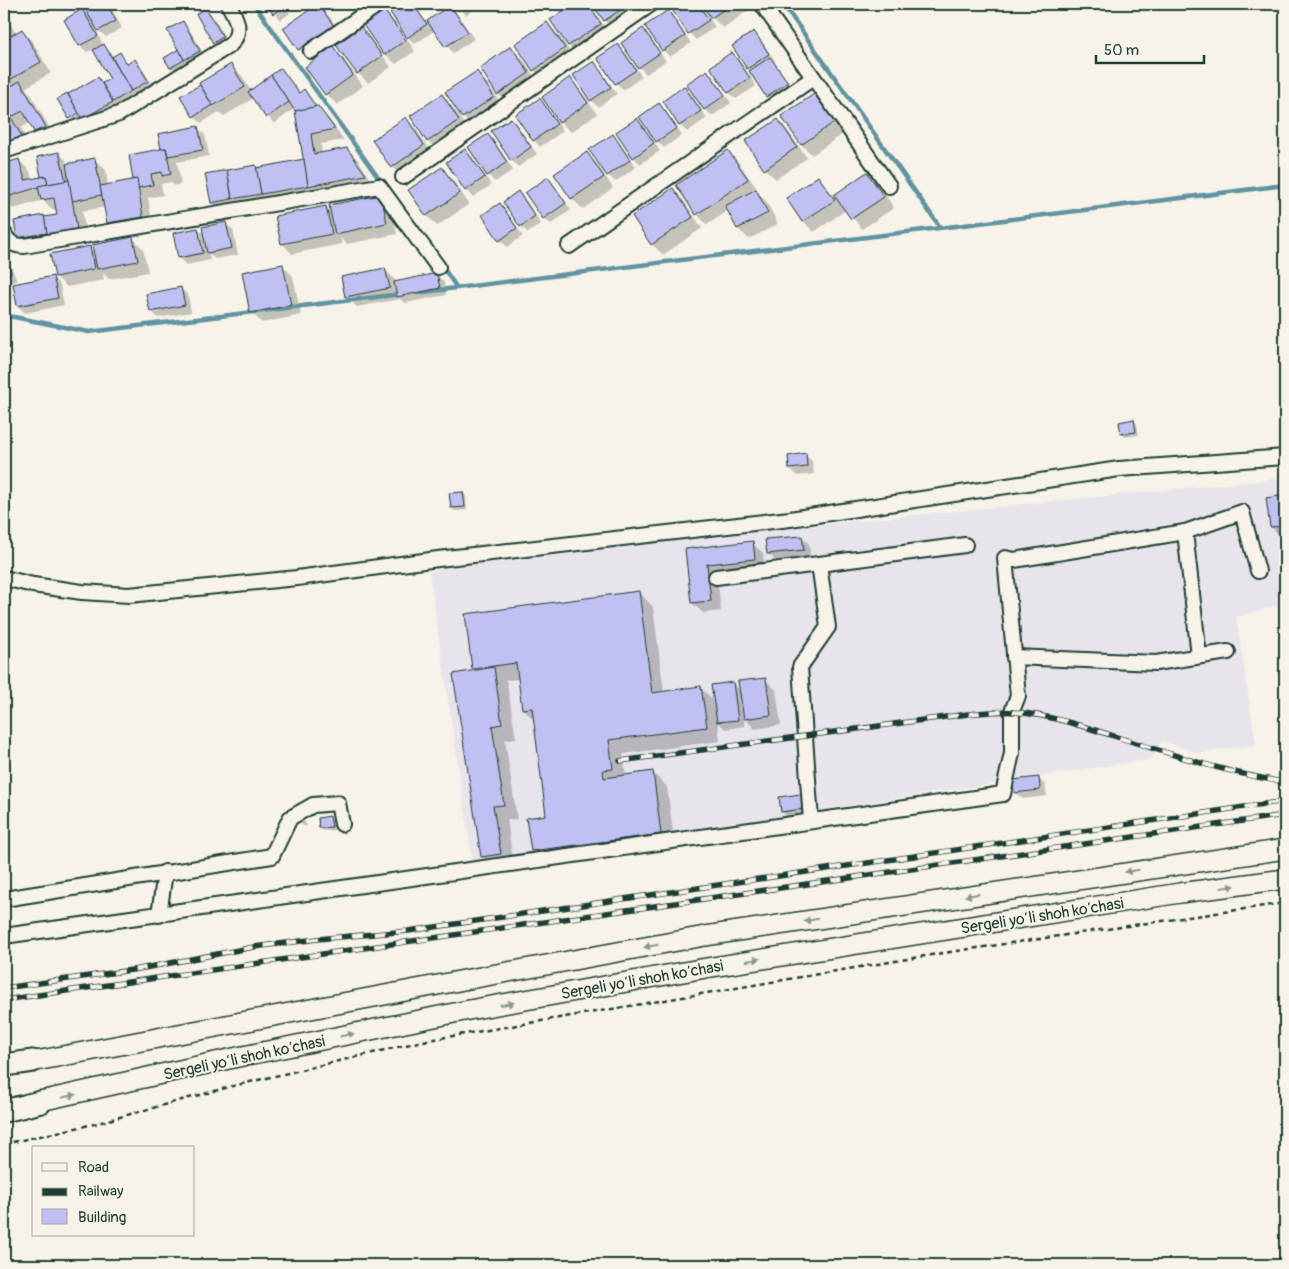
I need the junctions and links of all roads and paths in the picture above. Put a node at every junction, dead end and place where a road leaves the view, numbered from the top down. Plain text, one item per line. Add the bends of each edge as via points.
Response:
1 (228, 4) edge
2 (379, 4) edge
3 (651, 4) edge
4 (762, 4) edge
5 (312, 51) dead end
6 (813, 78) junction
7 (4, 151) edge
8 (403, 177) dead end
9 (889, 186) dead end
10 (4, 234) edge
11 (569, 246) dead end
12 (438, 267) dead end
13 (1285, 457) edge
14 (1186, 532) junction
15 (965, 545) dead end
16 (819, 564) junction
17 (1258, 571) dead end
18 (716, 577) dead end
19 (4, 578) edge
20 (1228, 652) dead end
21 (1199, 656) junction
22 (1014, 657) junction
23 (811, 820) junction
24 (342, 824) dead end
25 (1285, 849) edge
26 (165, 872) junction
27 (1285, 879) edge
28 (4, 899) edge
29 (1285, 903) edge
30 (159, 915) junction
31 (4, 936) edge
32 (33, 1061) joint
33 (4, 1066) edge
34 (41, 1102) joint
35 (4, 1110) edge
36 (4, 1144) edge

1 - 7 street via 236,16 238,29 236,39 230,45 120,114
2 - 5 street
3 - 8 street
4 - 6 street
6 - 9 street
6 - 11 street
10 - 12 street via 14,246 24,246 379,186
13 - 19 street via 1118,469 790,519 129,595 82,592
14 - 17 street via 1242,512
14 - 21 street
14 - 22 street via 1014,560 1005,558
15 - 16 street
16 - 18 street
16 - 23 street via 828,627 800,667
20 - 21 street
21 - 22 street via 1156,663
22 - 23 street via 1018,696 1012,711 1012,753 1003,794
23 - 30 street
24 - 26 street via 338,803 312,805 290,818 272,856
25 -> 32 main road, Sergeli yo‘li shoh ko‘chasi via 705,936
26 - 28 street
26 - 30 street
34 -> 27 main road, Sergeli yo‘li shoh ko‘chasi via 238,1057 469,1010 706,968
29 - 36 path via 943,953 423,1041
30 - 31 street
32 - 33 highway
34 - 35 highway

